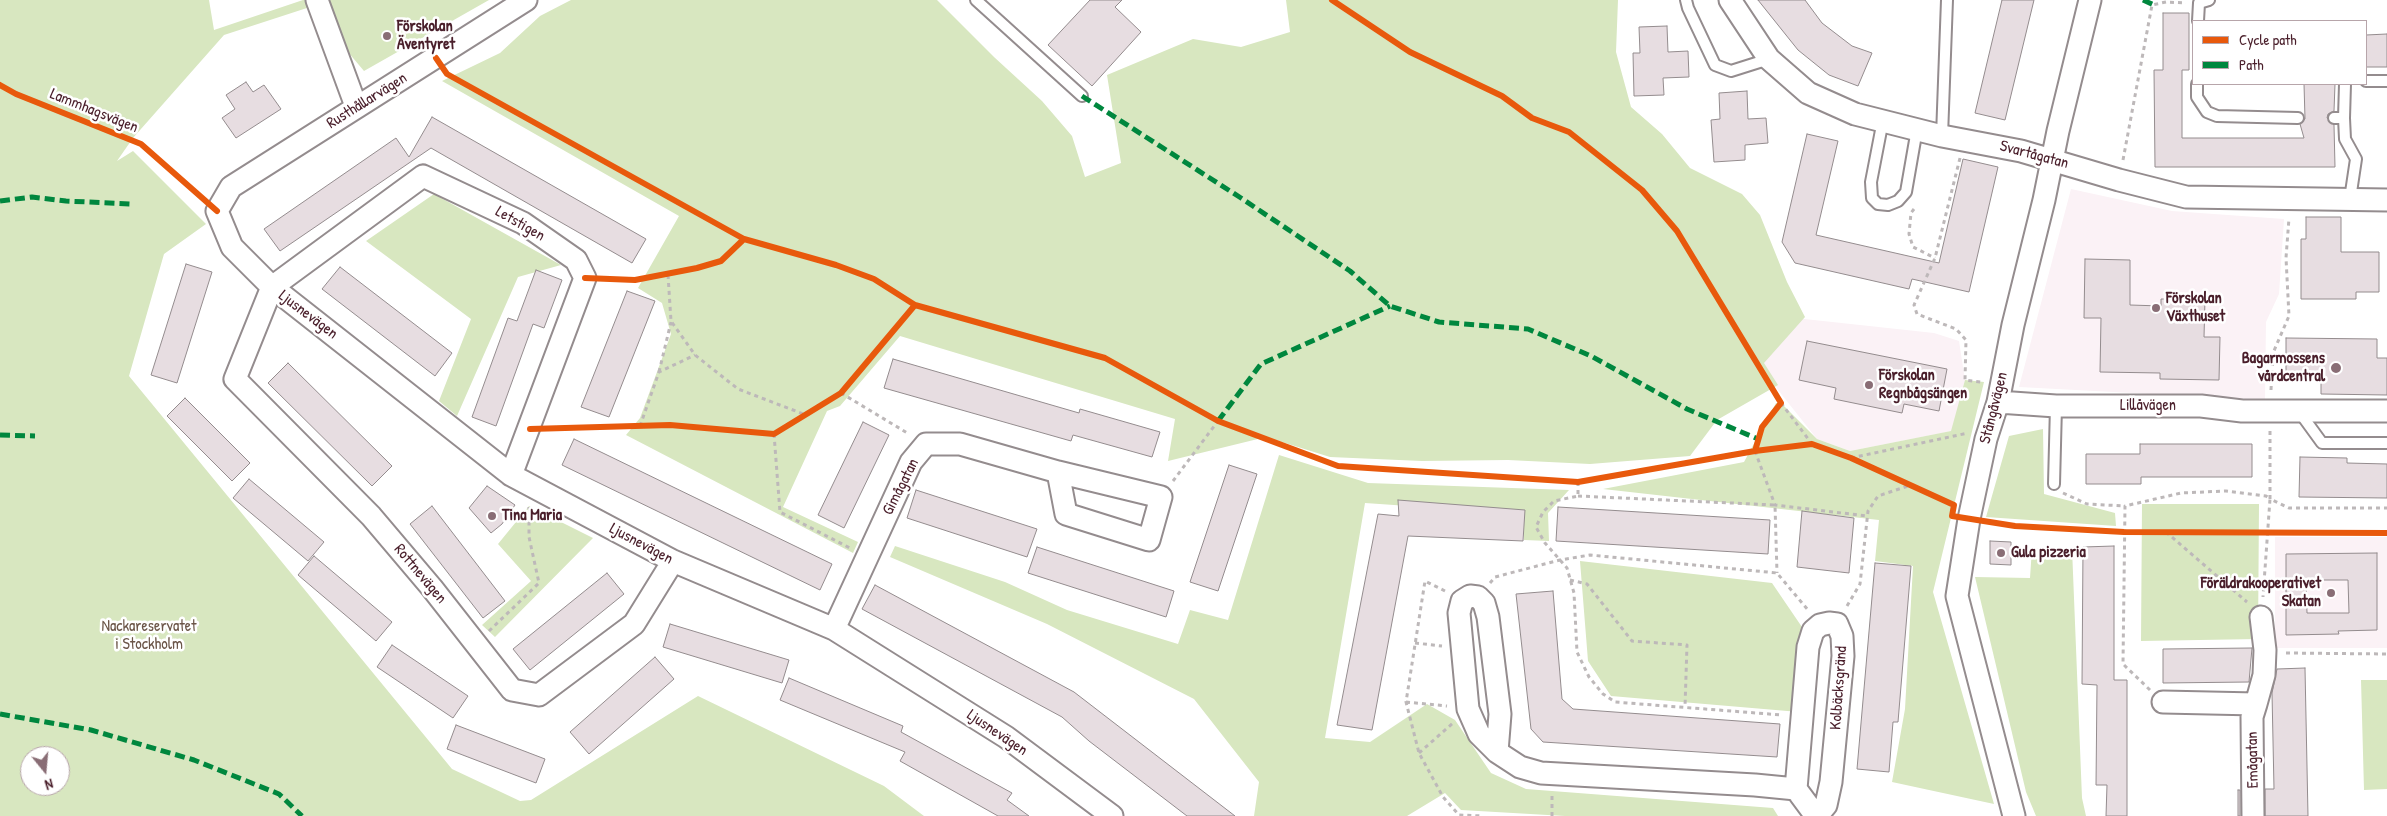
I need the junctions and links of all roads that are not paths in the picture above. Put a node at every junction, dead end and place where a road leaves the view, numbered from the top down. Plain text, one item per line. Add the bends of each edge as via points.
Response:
1 (317, 0) edge
2 (526, 0) edge
3 (976, 0) edge
4 (1686, 0) edge
5 (1730, 0) edge
6 (1948, 0) edge
7 (2090, 0) edge
8 (2209, 0) edge
9 (2198, 20) edge
10 (1769, 59) junction
11 (2367, 81) edge
12 (2387, 81) edge
13 (2197, 85) edge
14 (2345, 85) edge
15 (1082, 96) dead end
16 (356, 106) junction
17 (2298, 118) dead end
18 (1884, 120) junction
19 (1917, 130) junction
20 (1942, 136) junction
21 (2052, 159) junction
22 (2350, 199) junction
23 (2387, 200) edge
24 (217, 211) joint
25 (272, 287) junction
26 (1998, 402) junction
27 (2056, 406) junction
28 (2298, 410) junction
29 (2387, 411) edge
30 (2387, 443) edge
31 (1058, 472) junction
32 (511, 475) junction
33 (2054, 484) road end
34 (673, 561) junction
35 (2261, 617) road end
36 (834, 629) junction
37 (2163, 702) road end
38 (2256, 704) junction
39 (1497, 752) junction
40 (1796, 789) junction
41 (1112, 816) edge
42 (1816, 816) edge
43 (2014, 816) edge
44 (2253, 816) edge

1 - 16 street
2 - 16 street, Rusthållarvägen
3 - 15 lane
4 - 10 lane via 1715,65 1731,71
5 - 10 street, Svartågatan
6 - 20 lane
7 - 21 street, Stångåvägen
8 - 9 lane via 2199,3
10 - 18 street, Svartågatan via 1808,94 1856,114
11 - 12 lane
13 - 17 lane via 2197,97 2207,112 2217,116
14 - 22 lane via 2339,118 2345,139 2356,159
16 - 24 street, Rusthållarvägen via 231,186
18 - 19 street, Svartågatan
18 - 19 lane via 1871,182 1872,198 1878,204 1898,201 1906,192
19 - 20 street, Svartågatan
20 - 21 street, Svartågatan via 1984,142
21 - 22 street, Svartågatan via 2186,197
21 - 26 street, Stångåvägen
22 - 23 street, Svartågatan
24 - 25 street, Ljusnevägen via 232,247
25 - 32 street, Ljusnevägen
25 - 32 street, Letstigen via 423,176 523,223 576,260 585,278
25 - 34 street, Rottnevägen via 235,379 371,516 512,690 539,694 634,624
26 - 27 street, Lillåvägen
26 - 43 street, Stångåvägen via 1986,439 1957,596
27 - 28 street, Lillåvägen
27 - 33 lane
28 - 29 street, Lillåvägen
28 - 30 lane via 2322,443
31 - 31 street, Gimågatan via 1066,514 1149,540 1161,497
31 - 36 street, Gimågatan via 960,444 926,444 911,462
32 - 34 street, Ljusnevägen
34 - 36 street, Ljusnevägen
35 - 38 street, Emågatan via 2264,675
36 - 41 street, Ljusnevägen via 1006,737
37 - 38 street
38 - 44 street, Emågatan via 2252,717
39 - 39 street via 1500,714 1488,617 1484,603 1470,599 1458,612 1468,709 1479,734
39 - 40 street via 1520,767 1541,773
40 - 42 street, Kolbäcksgränd
40 - 42 street, Kolbäcksgränd via 1808,647 1813,632 1829,624 1842,636 1843,656 1831,782 1826,805

